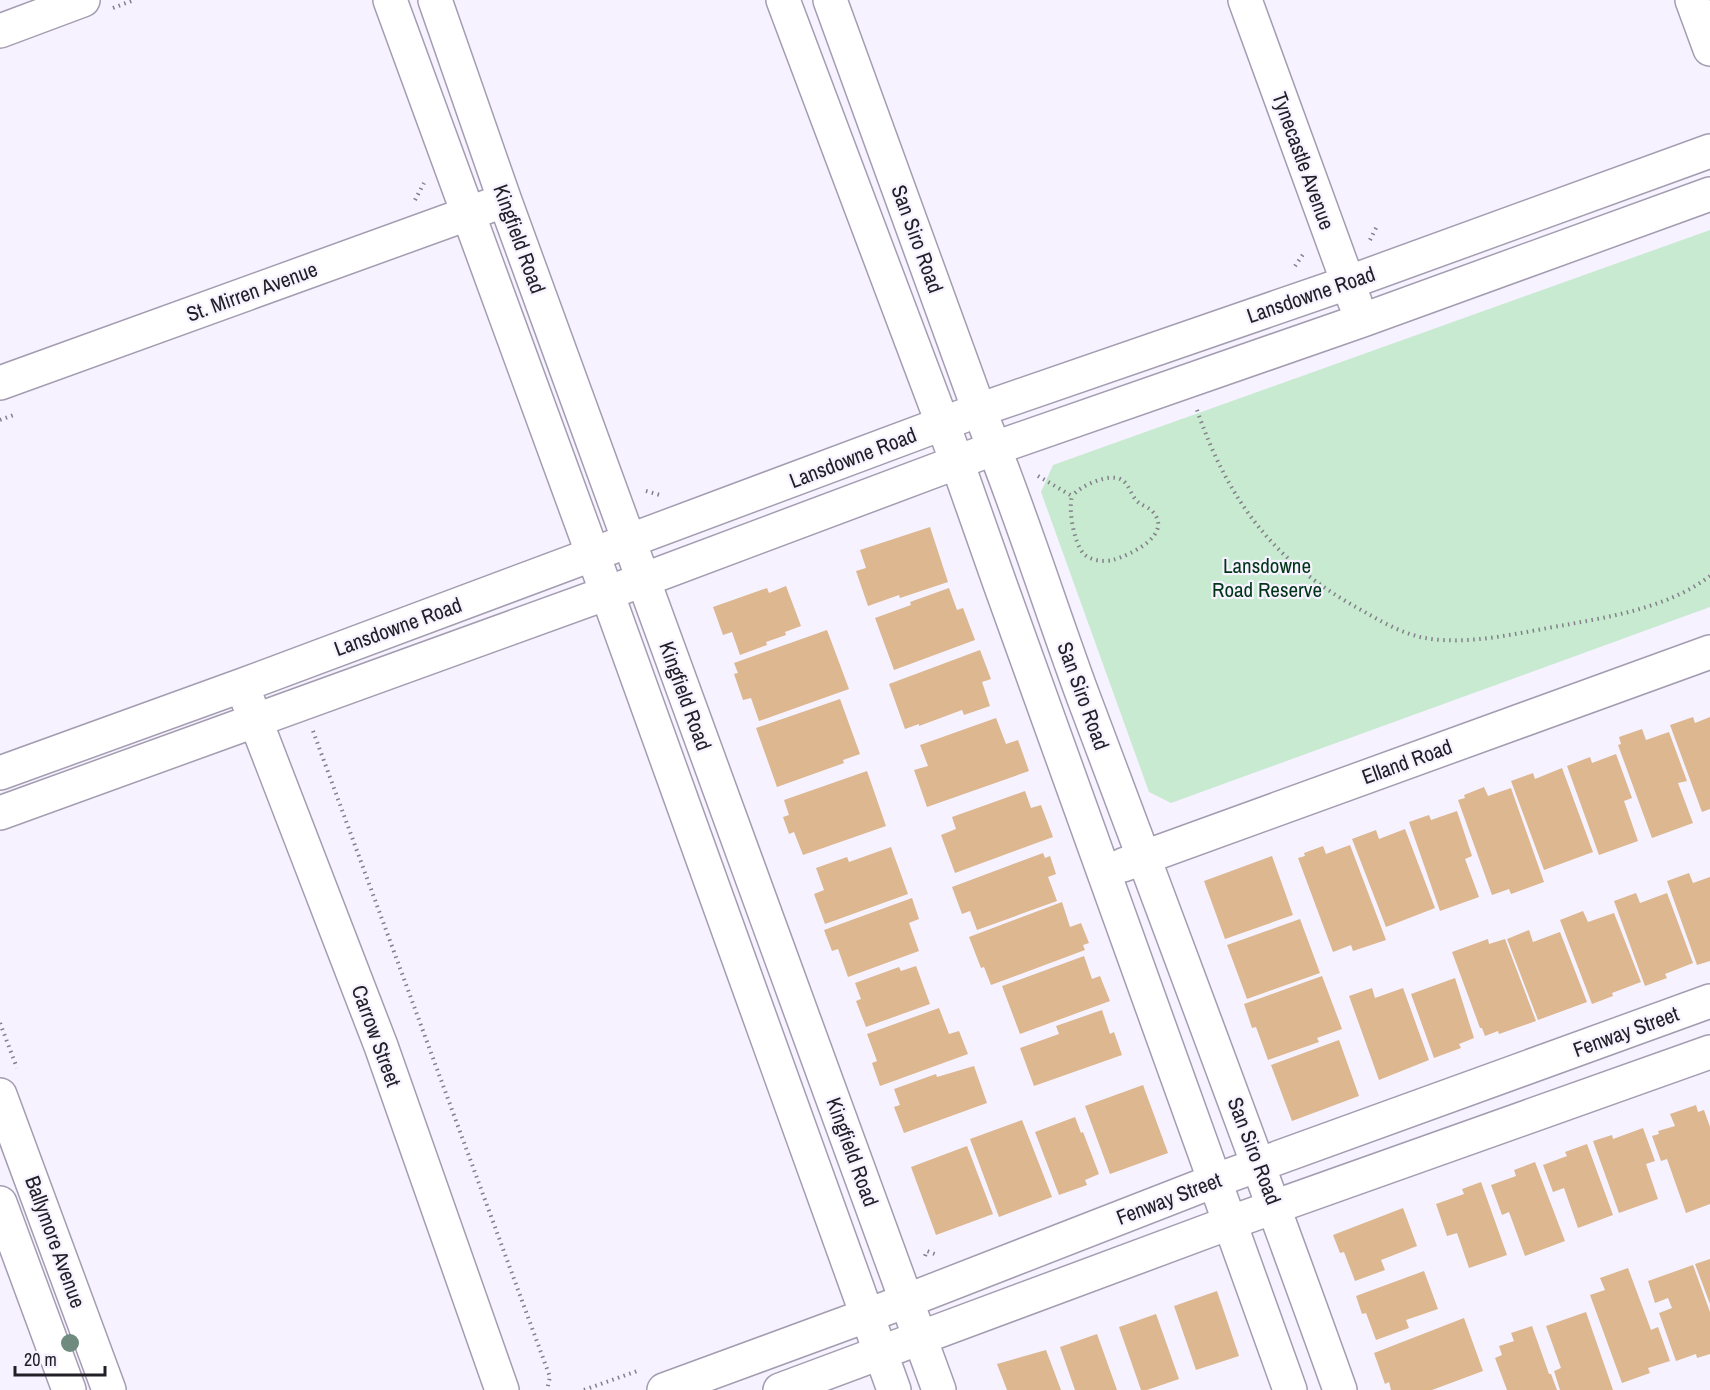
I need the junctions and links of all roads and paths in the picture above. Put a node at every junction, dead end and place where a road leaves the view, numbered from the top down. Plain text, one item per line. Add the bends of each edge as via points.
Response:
1 (83, 0) edge
2 (390, 0) edge
3 (435, 0) edge
4 (783, 0) edge
5 (830, 0) edge
6 (1245, 0) edge
7 (1692, 0) edge
8 (0, 31) edge
9 (1710, 49) edge
10 (1710, 151) edge
11 (428, 177) dead end
12 (1710, 194) edge
13 (415, 200) dead end
14 (505, 201) junction
15 (470, 213) junction
16 (1308, 246) dead end
17 (1293, 269) dead end
18 (1347, 283) junction
19 (1363, 320) junction
20 (0, 383) edge
21 (1196, 406) dead end
22 (979, 410) junction
23 (22, 411) dead end
24 (0, 420) edge
25 (942, 424) junction
26 (994, 448) junction
27 (957, 462) junction
28 (1034, 474) dead end
29 (1072, 496) junction
30 (629, 542) junction
31 (592, 554) junction
32 (1710, 576) edge
33 (643, 580) junction
34 (607, 593) junction
35 (1710, 651) edge
36 (243, 685) junction
37 (256, 721) junction
38 (310, 723) dead end
39 (0, 773) edge
40 (0, 813) edge
41 (1144, 857) junction
42 (1105, 873) junction
43 (1710, 1001) edge
44 (1710, 1052) edge
45 (3, 1113) edge
46 (11, 1161) edge
47 (1259, 1166) junction
48 (1214, 1181) junction
49 (0, 1203) edge
50 (1275, 1207) junction
51 (1229, 1223) junction
52 (906, 1301) junction
53 (866, 1314) junction
54 (920, 1339) junction
55 (881, 1354) junction
56 (658, 1378) edge
57 (69, 1390) edge
58 (109, 1390) edge
59 (502, 1390) edge
60 (547, 1390) edge
61 (584, 1390) edge
62 (780, 1390) edge
63 (894, 1390) edge
64 (939, 1390) edge
65 (1290, 1390) edge
66 (1340, 1390) edge

1 - 8 street
2 - 15 street, Kingfield Road
3 - 14 street, Kingfield Road
4 - 25 street, San Siro Road
5 - 22 street, San Siro Road
6 - 18 street, Tynecastle Avenue
7 - 9 street
10 - 18 street, Lansdowne Road
11 - 13 path
12 - 19 street, Lansdowne Road
14 - 15 street, St. Mirren Avenue
14 - 30 street, Kingfield Road
15 - 20 street, St. Mirren Avenue
15 - 31 street, Kingfield Road
16 - 17 path
18 - 19 street, Tynecastle Avenue
18 - 22 street, Lansdowne Road
19 - 26 street, Lansdowne Road
21 - 32 path via 1204,432 1238,500 1294,566 1348,603 1424,638 1500,636 1601,619 1671,598
22 - 25 street, Lansdowne Road
22 - 26 street, San Siro Road
23 - 24 path
25 - 27 street, San Siro Road
25 - 30 street, Lansdowne Road
26 - 27 street, Lansdowne Road
26 - 41 street, San Siro Road
27 - 33 street, Lansdowne Road
27 - 42 street, San Siro Road
28 - 29 path
29 - 29 path via 1070,511 1081,551 1095,560 1119,558 1146,545 1156,532 1158,521 1154,513 1137,502 1124,481 1116,477 1093,482
30 - 31 street, Lansdowne Road
30 - 33 street, Kingfield Road
31 - 34 street, Kingfield Road
31 - 36 street, Lansdowne Road
33 - 34 street, Lansdowne Road
33 - 52 street, Kingfield Road
34 - 37 street, Lansdowne Road
34 - 53 street, Kingfield Road
35 - 41 street, Elland Road
36 - 37 street, Carrow Street
36 - 39 street, Lansdowne Road
37 - 40 street, Lansdowne Road
37 - 59 street, Carrow Street via 381,1046
38 - 60 path via 550,1377
41 - 42 street, Elland Road
41 - 47 street, San Siro Road
42 - 48 street, San Siro Road
43 - 47 street, Fenway Street
44 - 50 street, Fenway Street
45 - 46 street, Ballymore Avenue
46 - 58 street, Ballymore Avenue
47 - 48 street, Fenway Street
47 - 50 street, San Siro Road
48 - 51 street, San Siro Road
48 - 52 street, Fenway Street
49 - 57 street, Ballymore Avenue
50 - 51 street, Fenway Street
50 - 66 street, San Siro Road
51 - 54 street, Fenway Street
51 - 65 street, San Siro Road
52 - 53 street, Fenway Street
52 - 54 street, Kingfield Road
53 - 55 street, Kingfield Road
53 - 56 street, Fenway Street
54 - 55 street, Fenway Street
54 - 64 street, Kingfield Road
55 - 62 street, Fenway Street
55 - 63 street, Kingfield Road
56 - 61 path

